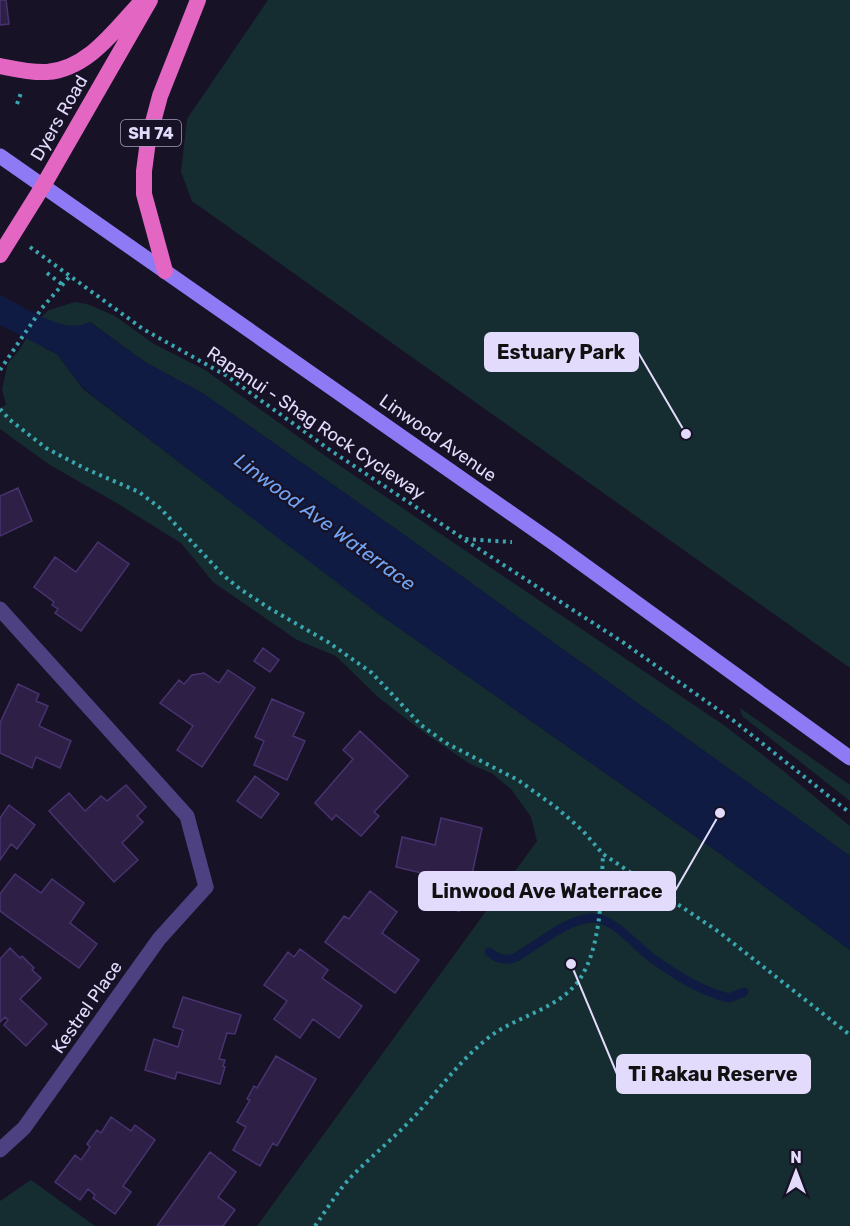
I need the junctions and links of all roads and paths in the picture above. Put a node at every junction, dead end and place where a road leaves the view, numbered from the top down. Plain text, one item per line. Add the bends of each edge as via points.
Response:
1 (143, 0) edge
2 (150, 0) edge
3 (198, 0) edge
4 (0, 66) edge
5 (0, 156) edge
6 (43, 186) junction
7 (0, 255) edge
8 (62, 270) dead end
9 (165, 272) junction
10 (47, 273) dead end
11 (70, 276) junction
12 (63, 285) junction
13 (0, 370) edge
14 (0, 409) edge
15 (464, 539) junction
16 (483, 540) dead end
17 (0, 609) edge
18 (850, 758) edge
19 (850, 813) edge
20 (603, 854) junction
21 (850, 1035) edge
22 (0, 1150) edge
23 (315, 1226) edge

1 - 4 highway via 89,56 66,68 46,72
2 - 6 highway, Dyers Road
3 - 9 highway, SH 74 via 160,96 144,171 144,194
5 - 6 main road, Linwood Avenue
6 - 7 highway, Dyers Road
6 - 9 main road, Linwood Avenue
8 - 11 path, Rapanui - Shag Rock Cycleway
9 - 18 main road, Linwood Avenue via 555,544
10 - 12 path
11 - 12 path
11 - 15 path, Rapanui - Shag Rock Cycleway via 143,329 227,376
12 - 13 path via 42,308
14 - 20 path via 46,448 139,492 160,508 240,589 372,673 421,724 446,743 518,780 557,808
15 - 16 path
15 - 19 path, Rapanui - Shag Rock Cycleway via 624,643 725,715
17 - 22 street, Kestrel Place via 187,816 206,886 159,939 24,1128
20 - 21 path via 718,932
20 - 23 path via 596,936 576,983 548,1007 494,1034 460,1063 351,1177

